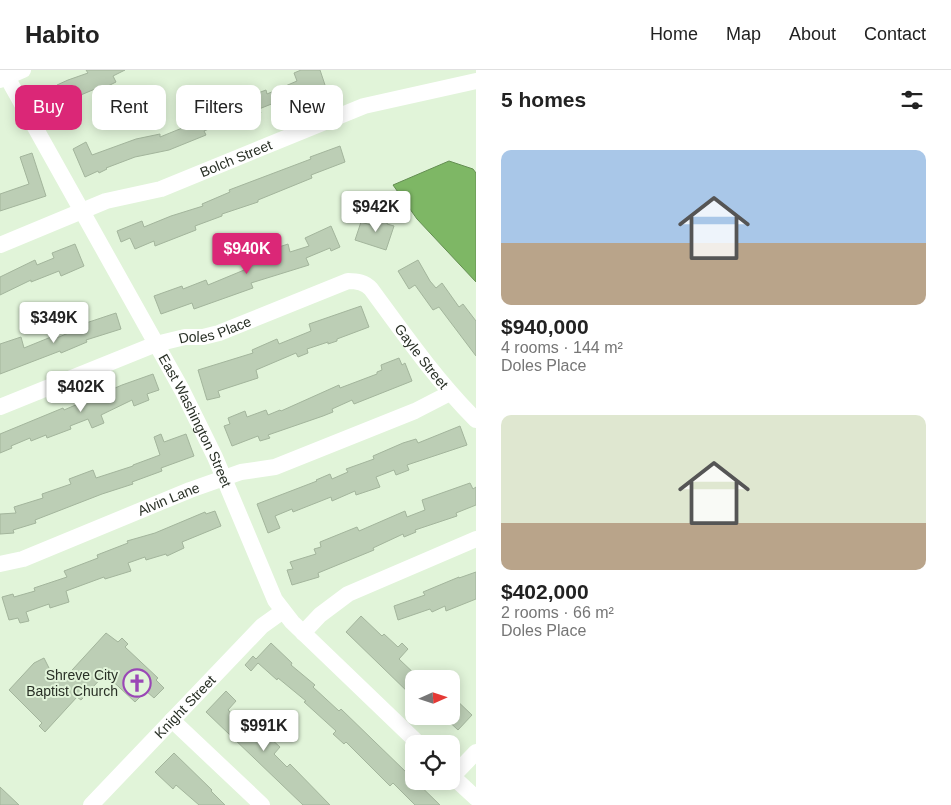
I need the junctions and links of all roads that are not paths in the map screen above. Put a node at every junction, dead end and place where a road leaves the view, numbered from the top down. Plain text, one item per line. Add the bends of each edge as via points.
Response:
1 (23, 70) edge
2 (4, 75) edge
3 (476, 81) edge
4 (82, 212) junction
5 (0, 246) edge
6 (371, 289) joint
7 (156, 344) junction
8 (450, 393) junction
9 (0, 407) edge
10 (476, 420) edge
11 (224, 478) junction
12 (476, 539) edge
13 (0, 564) edge
14 (282, 611) junction
15 (303, 633) junction
16 (172, 720) junction
17 (410, 735) edge
18 (476, 752) edge
19 (460, 768) edge
20 (460, 783) edge
21 (476, 798) edge
22 (91, 805) edge
23 (262, 805) edge

1 - 2 street
2 - 4 street, East Washington Street
3 - 4 street, Bolch Street via 364,106 161,189 106,201
4 - 5 street, Bolch Street
4 - 7 street, East Washington Street
6 - 7 street, Doles Place via 358,281 348,281 219,333
6 - 8 street, Gayle Street
7 - 9 street, Doles Place
7 - 11 street, East Washington Street
8 - 10 street, Gayle Street
8 - 11 street, Alvin Lane via 275,467
11 - 13 street, Alvin Lane via 23,559
11 - 14 street, East Washington Street
12 - 15 street via 348,594
14 - 15 street, East Washington Street
14 - 16 street, Knight Street via 262,626
15 - 17 street, East Washington Street
16 - 22 street, Knight Street
16 - 23 street
18 - 19 street
20 - 21 street

